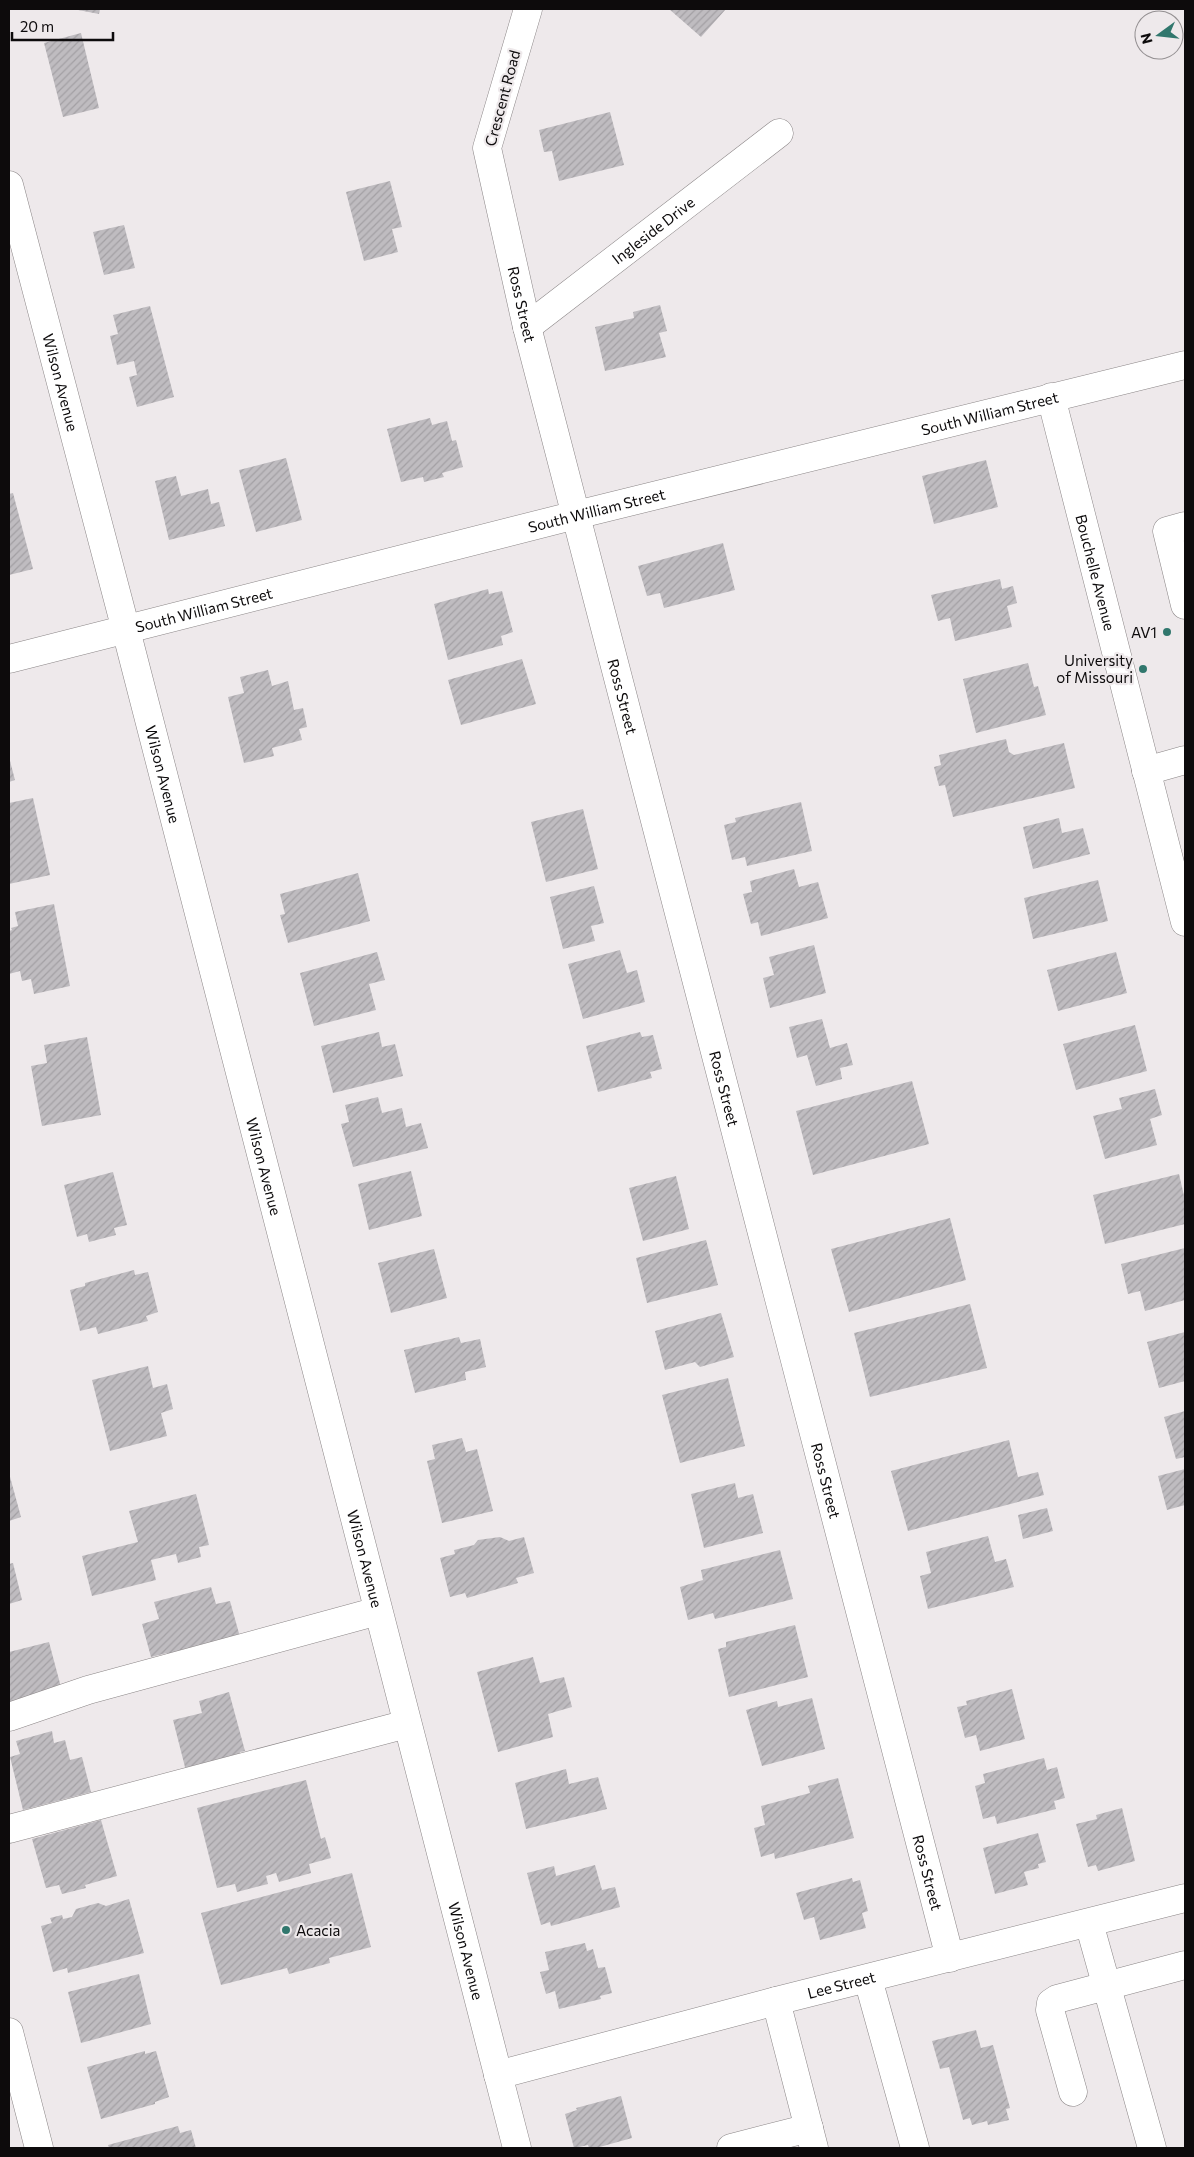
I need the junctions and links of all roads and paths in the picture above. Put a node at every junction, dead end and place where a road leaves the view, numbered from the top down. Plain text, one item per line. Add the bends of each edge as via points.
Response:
1 (528, 9) edge
2 (779, 134) dead end
3 (9, 185) edge
4 (501, 218) joint
5 (527, 326) junction
6 (1185, 365) edge
7 (1050, 397) junction
8 (576, 515) junction
9 (1185, 526) edge
10 (1185, 605) edge
11 (126, 630) junction
12 (9, 659) edge
13 (1185, 760) edge
14 (1146, 771) junction
15 (1181, 886) edge
16 (1185, 922) edge
17 (378, 1611) junction
18 (9, 1717) edge
19 (407, 1724) junction
20 (9, 1829) edge
21 (1185, 1898) edge
22 (1089, 1923) junction
23 (950, 1958) junction
24 (1185, 1965) edge
25 (868, 1979) junction
26 (1106, 1988) junction
27 (776, 2001) junction
28 (9, 2032) edge
29 (498, 2075) junction
30 (1073, 2092) dead end
31 (812, 2138) edge
32 (39, 2148) edge
33 (517, 2148) edge
34 (731, 2148) edge
35 (915, 2148) edge
36 (1152, 2148) edge

1 - 4 street, Crescent Road via 487,148
2 - 5 street, Ingleside Drive
3 - 11 street, Wilson Avenue
4 - 5 street, Ross Street
5 - 8 street, Ross Street
6 - 7 street, South William Street
7 - 8 street, South William Street
7 - 14 street, Bouchelle Avenue
8 - 11 street, South William Street
8 - 23 street, Ross Street
9 - 10 street via 1167,531
11 - 12 street, South William Street
11 - 17 street, Wilson Avenue
13 - 14 street
14 - 15 street, Bouchelle Avenue
15 - 16 street, Bouchelle Avenue
17 - 18 street via 88,1690
17 - 19 street, Wilson Avenue
19 - 20 street
19 - 29 street, Wilson Avenue
21 - 22 street, Lee Street
22 - 23 street, Lee Street
22 - 26 street
23 - 25 street, Lee Street
24 - 26 street
25 - 27 street, Lee Street
25 - 35 street
26 - 30 street via 1051,2003 1050,2010
26 - 36 street
27 - 29 street, Lee Street
27 - 31 street
28 - 32 street
29 - 33 street, Wilson Avenue
31 - 34 street

